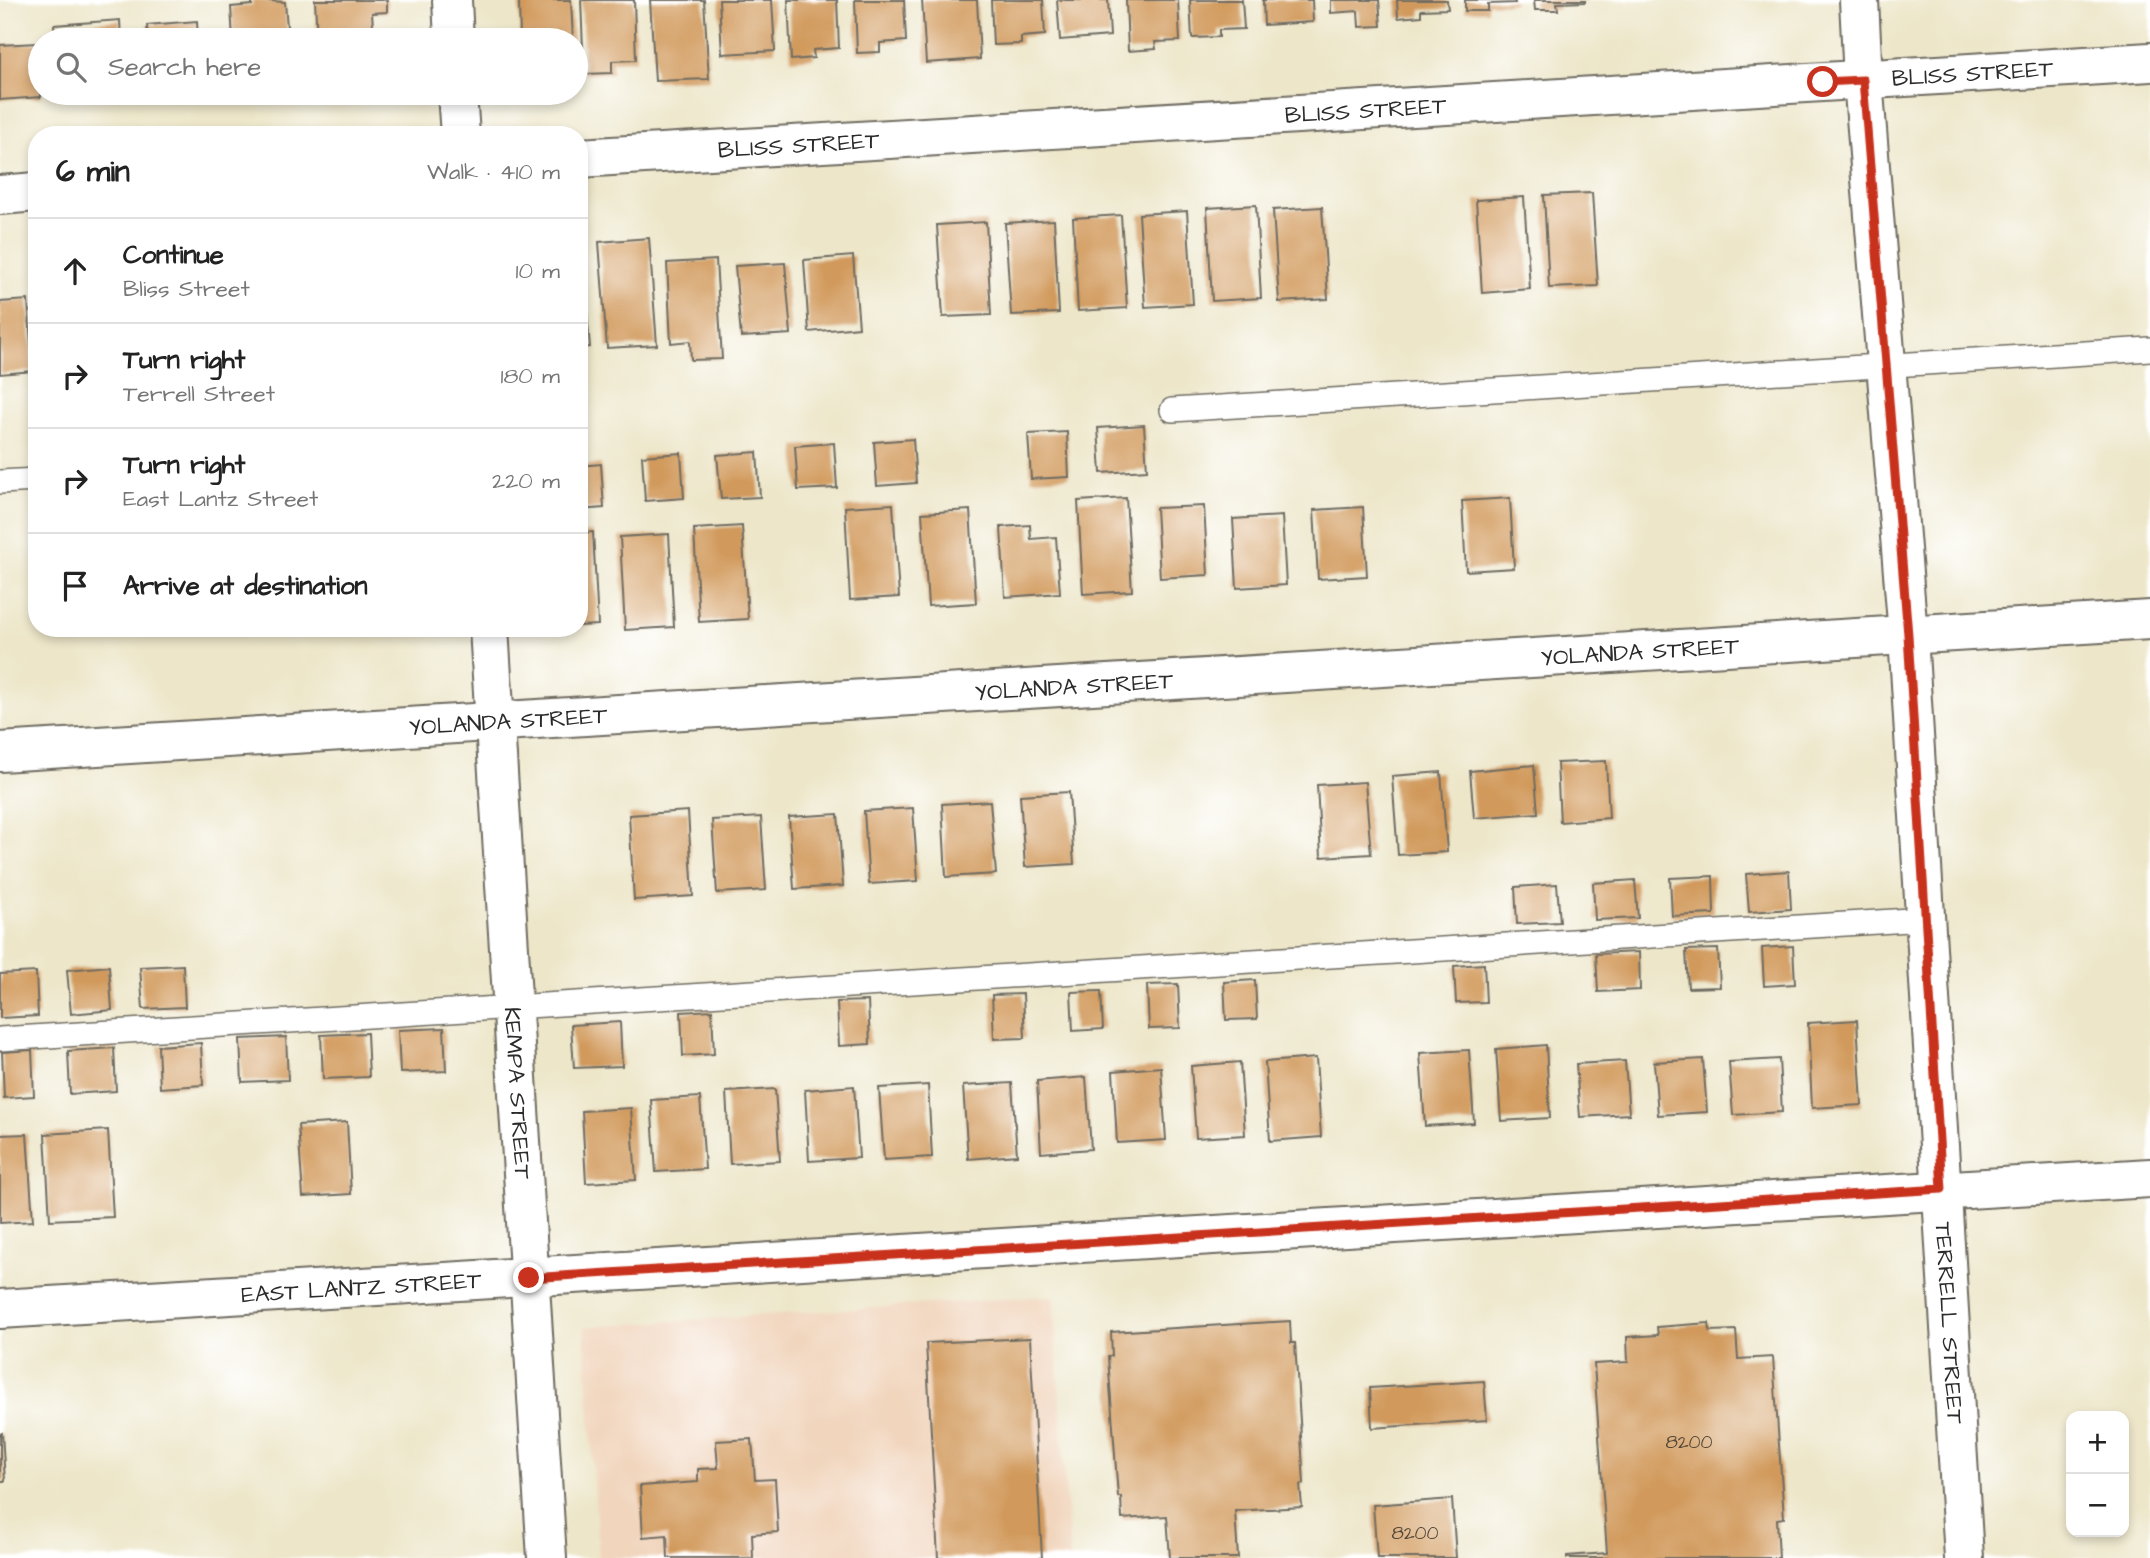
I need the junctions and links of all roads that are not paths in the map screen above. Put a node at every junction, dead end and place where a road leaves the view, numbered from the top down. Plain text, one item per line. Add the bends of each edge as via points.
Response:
1 (452, 0) edge
2 (1859, 0) edge
3 (453, 28) edge
4 (2150, 62) edge
5 (1863, 80) junction
6 (458, 105) edge
7 (459, 126) edge
8 (588, 157) edge
9 (28, 193) edge
10 (0, 195) edge
11 (2150, 349) edge
12 (1886, 364) junction
13 (1172, 410) dead end
14 (28, 480) edge
15 (0, 482) edge
16 (2150, 620) edge
17 (1908, 635) junction
18 (490, 637) edge
19 (495, 722) junction
20 (0, 752) edge
21 (1925, 919) junction
22 (512, 1008) junction
23 (0, 1039) edge
24 (2150, 1178) edge
25 (1942, 1189) junction
26 (529, 1278) junction
27 (0, 1309) edge
28 (547, 1558) edge
29 (1964, 1558) edge

1 - 3 street
2 - 5 street, TERRELL STREET
4 - 5 street, BLISS STREET
5 - 8 street, BLISS STREET
5 - 12 street, TERRELL STREET
6 - 7 street
9 - 10 street
11 - 12 lane
12 - 13 lane
12 - 17 street, TERRELL STREET
14 - 15 lane
16 - 17 street, YOLANDA STREET
17 - 19 street, YOLANDA STREET
17 - 21 street, TERRELL STREET
18 - 19 street, KEMPA STREET
19 - 20 street, YOLANDA STREET
19 - 22 street, KEMPA STREET
21 - 22 lane
21 - 25 street, TERRELL STREET
22 - 23 lane
22 - 26 street, KEMPA STREET
24 - 25 street, EAST LANTZ STREET
25 - 26 street, EAST LANTZ STREET
25 - 29 street, TERRELL STREET
26 - 27 street, EAST LANTZ STREET
26 - 28 street, KEMPA STREET

